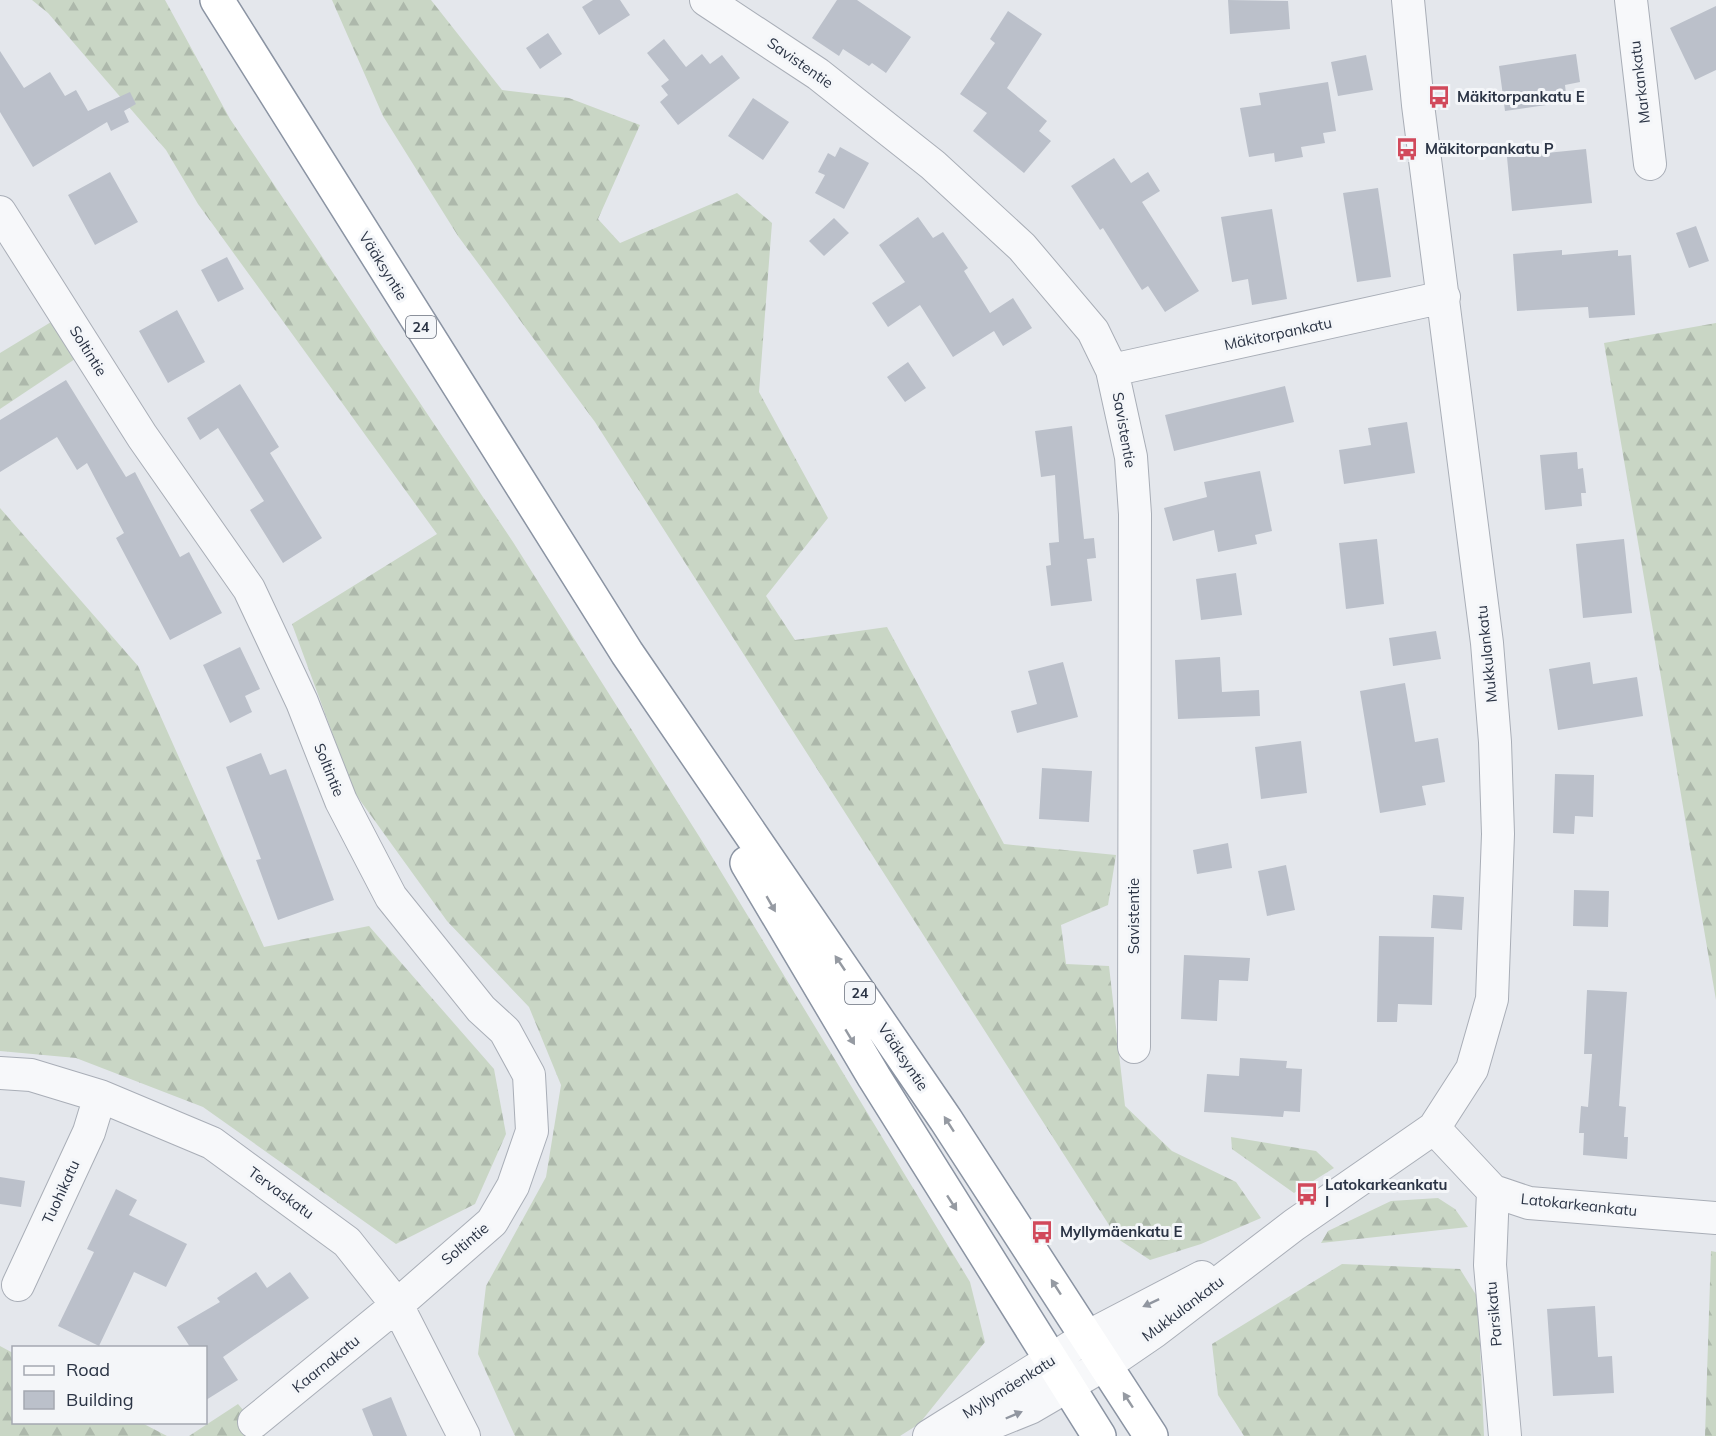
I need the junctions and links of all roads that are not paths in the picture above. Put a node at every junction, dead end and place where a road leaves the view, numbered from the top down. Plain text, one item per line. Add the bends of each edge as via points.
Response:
1 (217, 0) edge
2 (706, 0) edge
3 (1408, 0) edge
4 (1630, 0) edge
5 (1650, 164) dead end
6 (0, 212) edge
7 (1444, 297) junction
8 (1112, 370) junction
9 (627, 653) junction
10 (1134, 1047) dead end
11 (0, 1073) edge
12 (100, 1096) junction
13 (1434, 1128) junction
14 (1493, 1191) junction
15 (1716, 1218) edge
16 (1294, 1225) junction
17 (18, 1286) dead end
18 (397, 1305) junction
19 (1087, 1337) junction
20 (1105, 1364) junction
21 (1060, 1374) junction
22 (254, 1422) dead end
23 (464, 1436) edge
24 (929, 1436) edge
25 (960, 1436) edge
26 (1099, 1436) edge
27 (1151, 1436) edge
28 (1505, 1436) edge

1 - 9 highway, Vääksyntie / 24
2 - 8 street, Savistentie via 818,74 933,165 1022,247 1093,331
3 - 7 street, Mukkulankatu
4 - 5 street, Markankatu
6 - 18 street, Soltintie via 142,436 249,589 302,702 341,801 390,897 481,1009 505,1031 530,1075 532,1131 513,1186 492,1222
7 - 8 street, Mäkitorpankatu
7 - 13 street, Mukkulankatu via 1488,643 1498,834 1491,999 1472,1069
8 - 10 street, Savistentie via 1131,457 1135,514
19 -> 9 highway, Vääksyntie / 24 via 946,1120
9 -> 21 highway, Vääksyntie / 24 via 874,1077
11 - 12 street, Tervaskatu via 31,1076
12 - 17 street, Tuohikatu via 89,1132
12 - 18 street, Tervaskatu via 212,1143 347,1242
13 - 14 street, Latokarkeankatu
13 - 16 street, Mukkulankatu
14 - 15 street, Latokarkeankatu via 1529,1203
14 - 28 street, Parsikatu via 1490,1265
16 -> 19 street, Mukkulankatu via 1242,1257
16 - 20 street, Mukkulankatu via 1154,1332
18 - 22 street, Kaarnakatu
18 - 23 street, Tervaskatu
19 - 20 highway, Vääksyntie / 24
19 - 21 street, Myllymäenkatu
20 - 21 street, Mukkulankatu
27 -> 20 highway, Vääksyntie / 24
21 - 24 street, Myllymäenkatu
25 -> 21 street, Myllymäenkatu via 1030,1408
21 - 26 highway, Vääksyntie / 24

